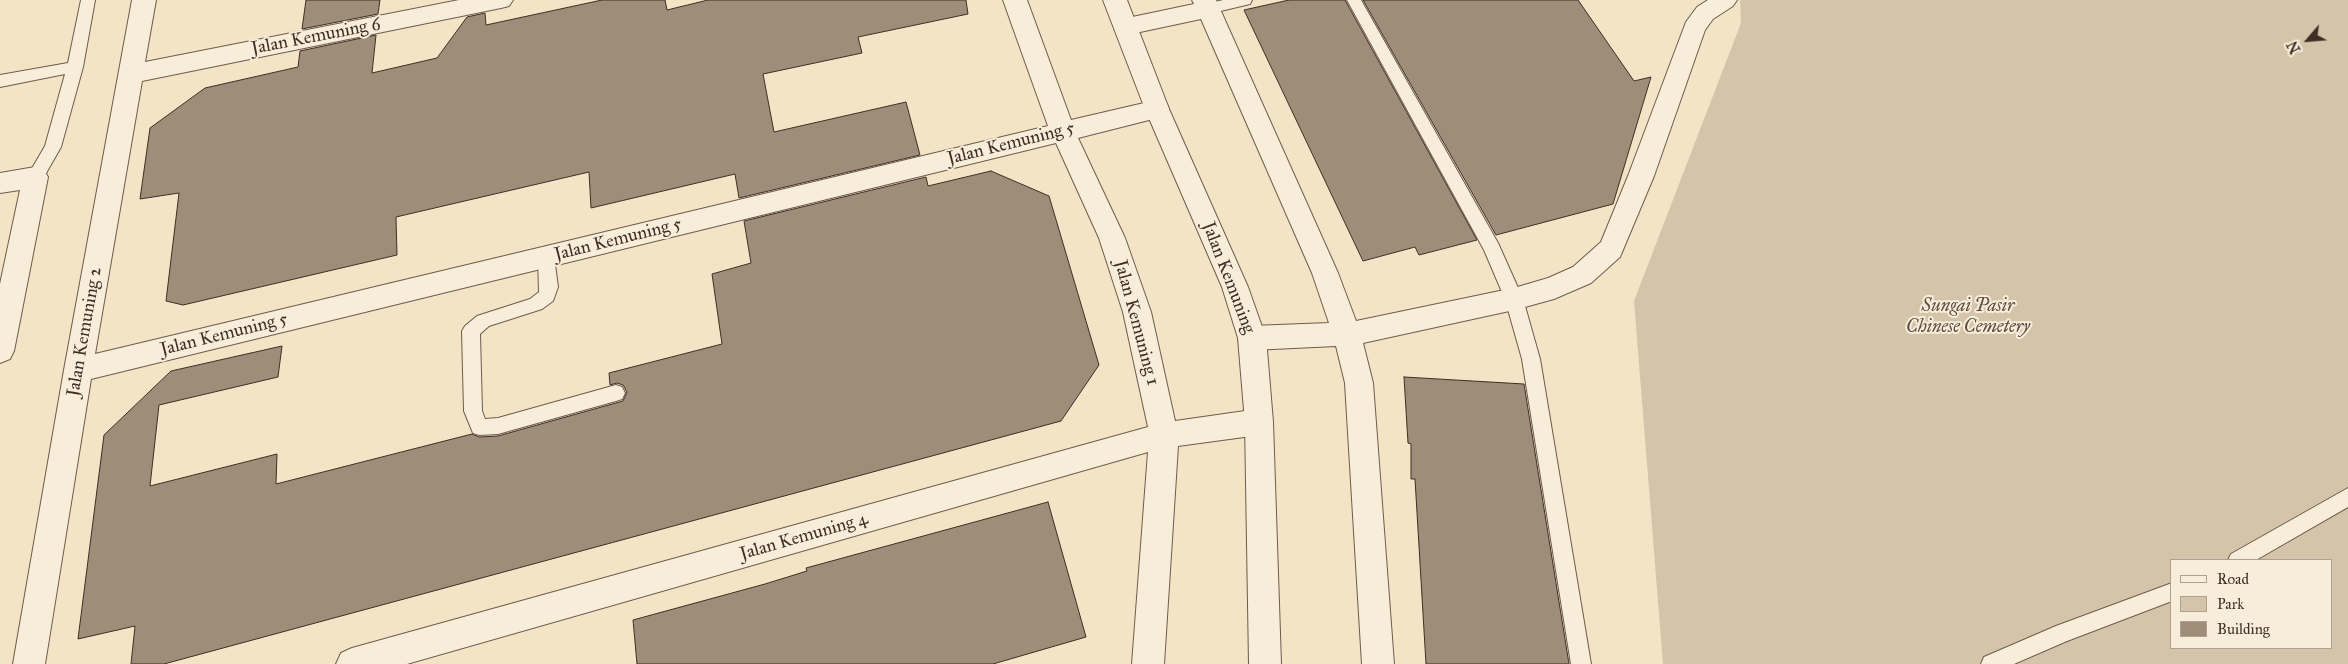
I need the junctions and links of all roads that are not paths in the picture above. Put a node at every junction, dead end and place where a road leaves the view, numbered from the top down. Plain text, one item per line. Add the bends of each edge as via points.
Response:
1 (88, 0) edge
2 (144, 0) edge
3 (501, 0) edge
4 (1015, 0) edge
5 (1115, 0) edge
6 (1246, 0) edge
7 (1354, 0) edge
8 (1725, 0) edge
9 (1206, 5) edge
10 (1126, 26) junction
11 (75, 67) junction
12 (131, 74) junction
13 (0, 81) edge
14 (1157, 109) junction
15 (1063, 132) junction
16 (35, 177) junction
17 (0, 183) edge
18 (546, 257) junction
19 (7, 280) edge
20 (1514, 299) junction
21 (1347, 334) junction
22 (1252, 338) junction
23 (0, 351) edge
24 (78, 370) junction
25 (616, 393) dead end
26 (1259, 422) junction
27 (1164, 435) junction
28 (2348, 497) edge
29 (2240, 559) edge
30 (2170, 593) edge
31 (29, 664) edge
32 (352, 664) edge
33 (1148, 664) edge
34 (1265, 664) edge
35 (1378, 664) edge
36 (1581, 664) edge
37 (1991, 664) edge

1 - 11 lane
2 - 12 street, Jalan Kemuning 2
3 - 12 street, Jalan Kemuning 6
4 - 15 street, Jalan Kemuning 1
5 - 10 street, Jalan Kemuning
6 - 9 lane
7 - 20 lane via 1492,248
8 - 20 street via 1705,13 1694,28 1611,249 1582,275 1554,288
9 - 10 street
9 - 21 street via 1325,273
10 - 14 street, Jalan Kemuning
11 - 13 lane
11 - 16 lane via 53,147
12 - 24 street, Jalan Kemuning 2
14 - 15 street, Jalan Kemuning 5
14 - 22 street, Jalan Kemuning via 1235,287
15 - 18 street, Jalan Kemuning 5
15 - 27 street, Jalan Kemuning 1 via 1112,238 1134,303
16 - 17 street
16 - 19 street
18 - 24 street, Jalan Kemuning 5
18 - 25 lane via 547,296 536,304 483,321 471,331 473,411 479,427 498,426
19 - 23 street
20 - 21 street
20 - 36 lane via 1531,359
21 - 22 street
21 - 35 street via 1359,383
22 - 26 street, Jalan Kemuning
24 - 31 street, Jalan Kemuning 2
26 - 27 street, Jalan Kemuning 4
26 - 34 street, Jalan Kemuning
27 - 32 street, Jalan Kemuning 4
27 - 33 street, Jalan Kemuning 1
28 - 29 lane
30 - 37 lane

